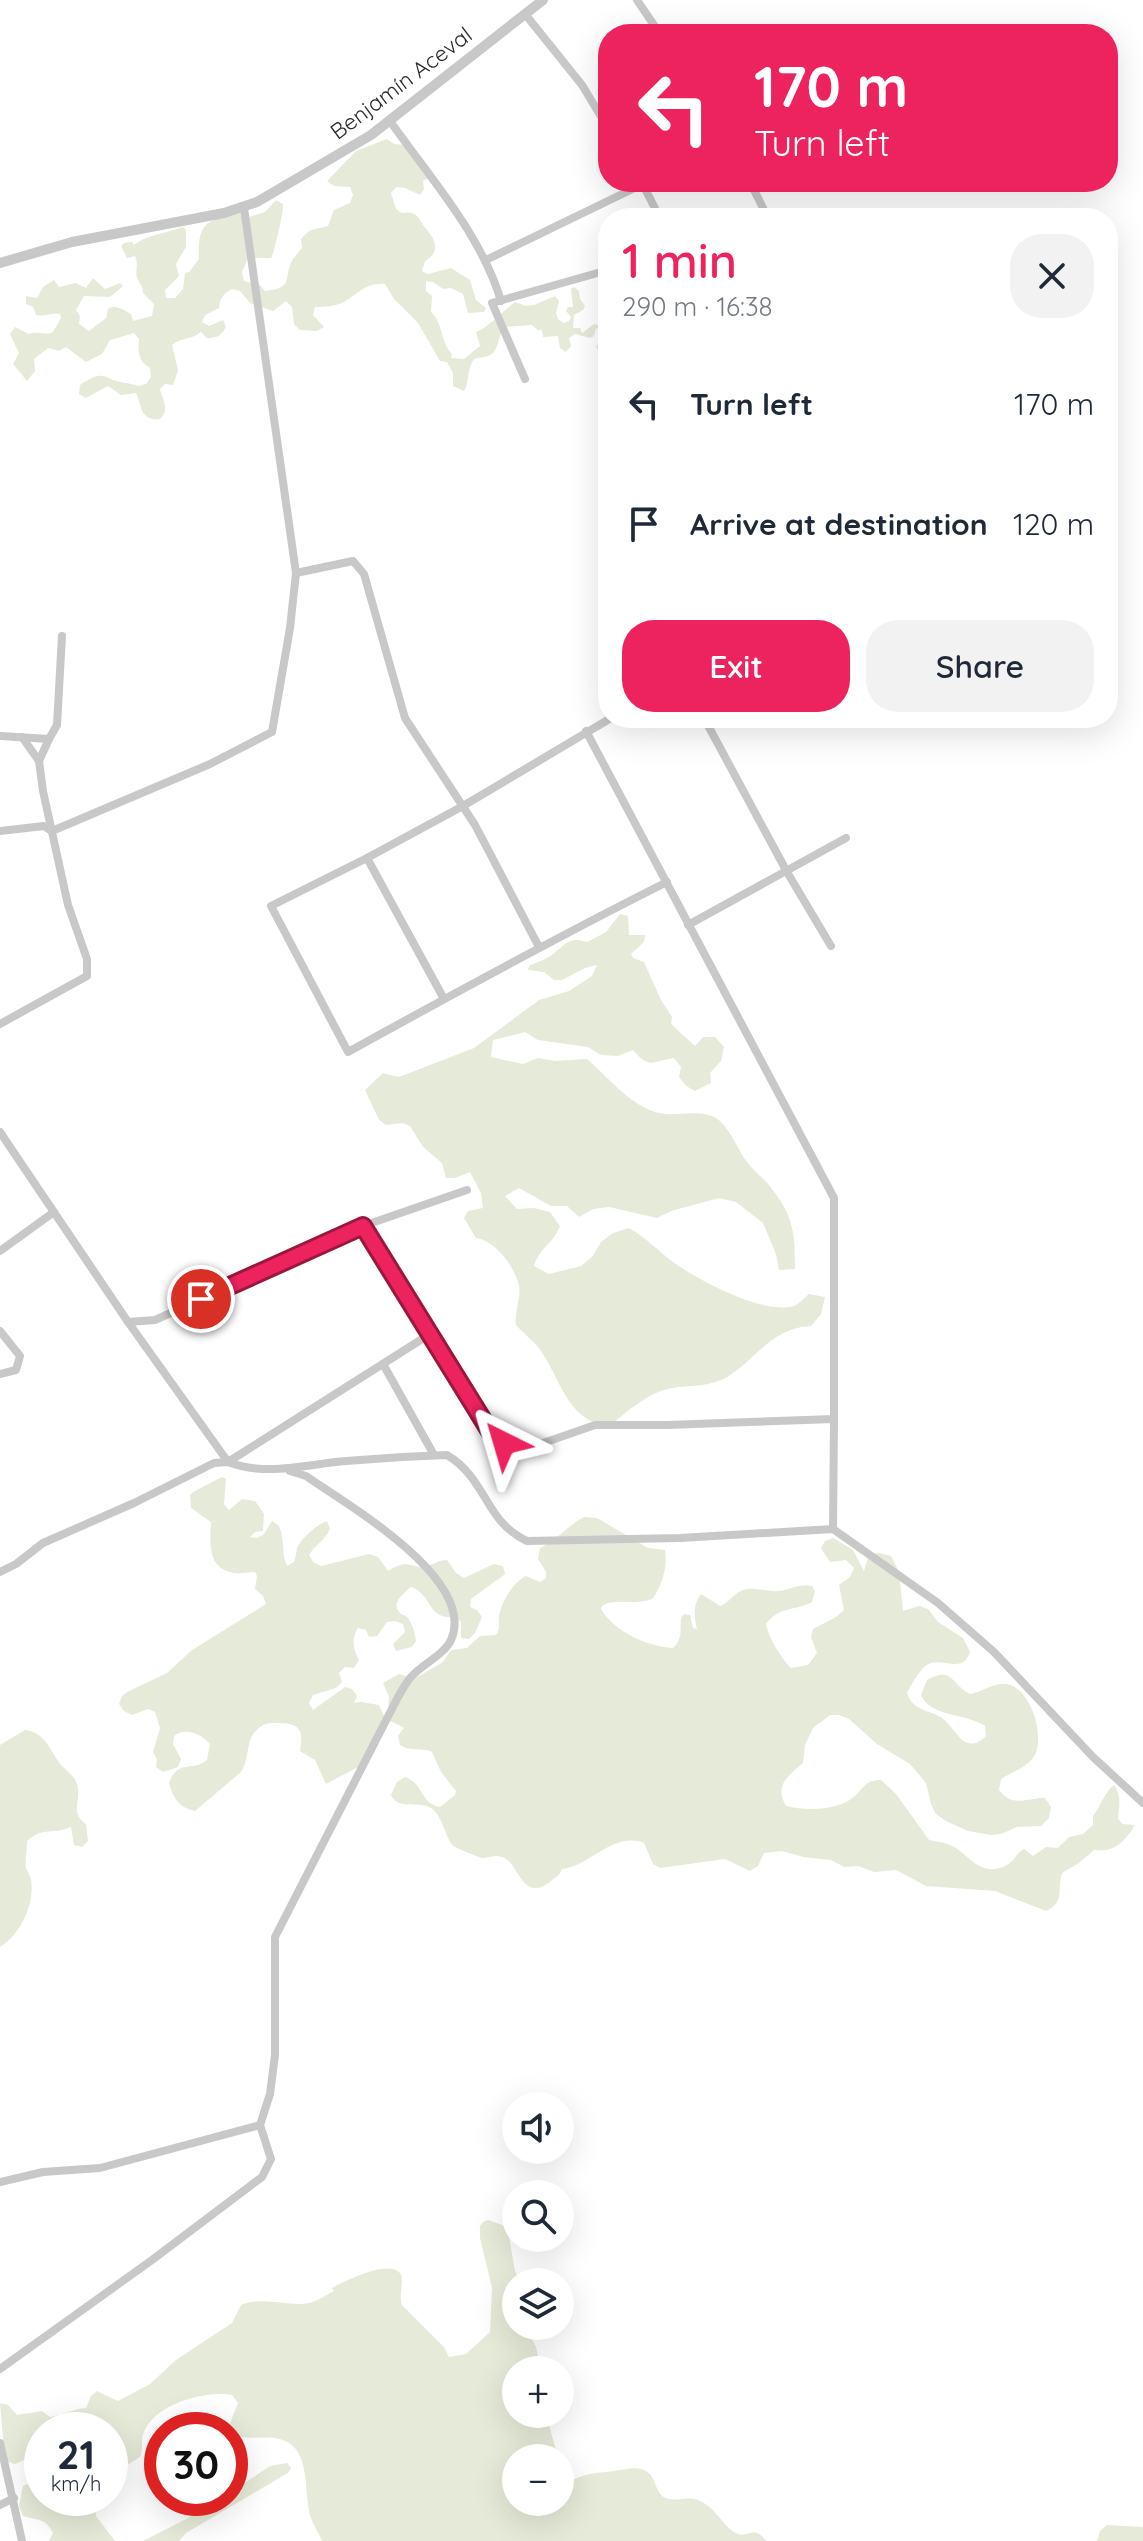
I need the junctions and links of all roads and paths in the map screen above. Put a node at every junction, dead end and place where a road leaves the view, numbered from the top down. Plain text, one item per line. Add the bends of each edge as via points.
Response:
1 (543, 0) edge
2 (637, 0) edge
3 (525, 14) junction
4 (653, 24) edge
5 (598, 111) edge
6 (390, 121) junction
7 (626, 192) edge
8 (244, 208) junction
9 (486, 260) junction
10 (0, 263) edge
11 (598, 273) edge
12 (501, 301) junction
13 (525, 379) dead end
14 (296, 573) junction
15 (62, 636) dead end
16 (598, 725) edge
17 (709, 728) edge
18 (586, 731) junction
19 (0, 736) edge
20 (22, 737) junction
21 (49, 739) junction
22 (39, 761) junction
23 (463, 806) junction
24 (0, 831) edge
25 (52, 831) junction
26 (846, 838) dead end
27 (367, 858) junction
28 (787, 872) junction
29 (667, 882) junction
30 (688, 925) junction
31 (831, 946) dead end
32 (539, 947) junction
33 (444, 999) junction
34 (0, 1024) edge
35 (0, 1132) edge
36 (467, 1190) dead end
37 (54, 1212) junction
38 (363, 1226) junction
39 (0, 1251) edge
40 (128, 1322) junction
41 (0, 1331) edge
42 (430, 1334) junction
43 (383, 1364) junction
44 (0, 1374) edge
45 (834, 1419) junction
46 (434, 1455) junction
47 (228, 1462) junction
48 (285, 1469) junction
49 (833, 1529) junction
50 (0, 1572) edge
51 (1143, 1803) edge
52 (260, 2125) junction
53 (0, 2182) edge
54 (0, 2369) edge
55 (0, 2443) edge
56 (14, 2498) junction
57 (0, 2505) edge
58 (22, 2541) edge

1 - 3 street, Benjamín Aceval
2 - 4 street
3 - 5 street
3 - 6 street, Benjamín Aceval
6 - 8 street, Benjamín Aceval
6 - 9 street
7 - 9 street
8 - 10 street, Benjamín Aceval via 72,242
8 - 14 street
9 - 12 street
11 - 12 street
12 - 13 street via 492,303
14 - 23 street via 353,561 359,565 405,718
14 - 25 street via 272,732
15 - 21 street via 57,725
16 - 18 street
17 - 28 street
18 - 23 street
18 - 29 street
19 - 20 street
20 - 21 street
20 - 22 street
21 - 22 street
22 - 25 street
23 - 27 street
23 - 32 street
24 - 25 street via 44,826
25 - 34 street via 87,976
26 - 28 street
27 - 33 street
27 - 33 street via 271,906 348,1052
28 - 30 street
28 - 31 street
29 - 30 street
29 - 32 street
30 - 45 street via 834,1198
32 - 33 street
35 - 37 street
36 - 38 street
37 - 39 street
37 - 40 street
38 - 40 street via 155,1320
38 - 42 street
40 - 47 street
41 - 44 street via 20,1356 16,1370
42 - 43 street
42 - 45 street via 491,1433 515,1449 595,1425
43 - 46 street
43 - 47 street
45 - 49 street
46 - 48 street
46 - 49 street via 447,1455 465,1468 498,1521 527,1541
47 - 48 street via 244,1468
47 - 50 street via 214,1463 43,1543
48 - 52 street via 306,1476 427,1565 447,1592 455,1617 451,1641 411,1677 398,1697 275,1937 275,2055
49 - 51 street via 938,1603 994,1652
52 - 53 street via 100,2168
52 - 54 street via 271,2159 262,2177
55 - 56 street
56 - 57 street
56 - 58 street

